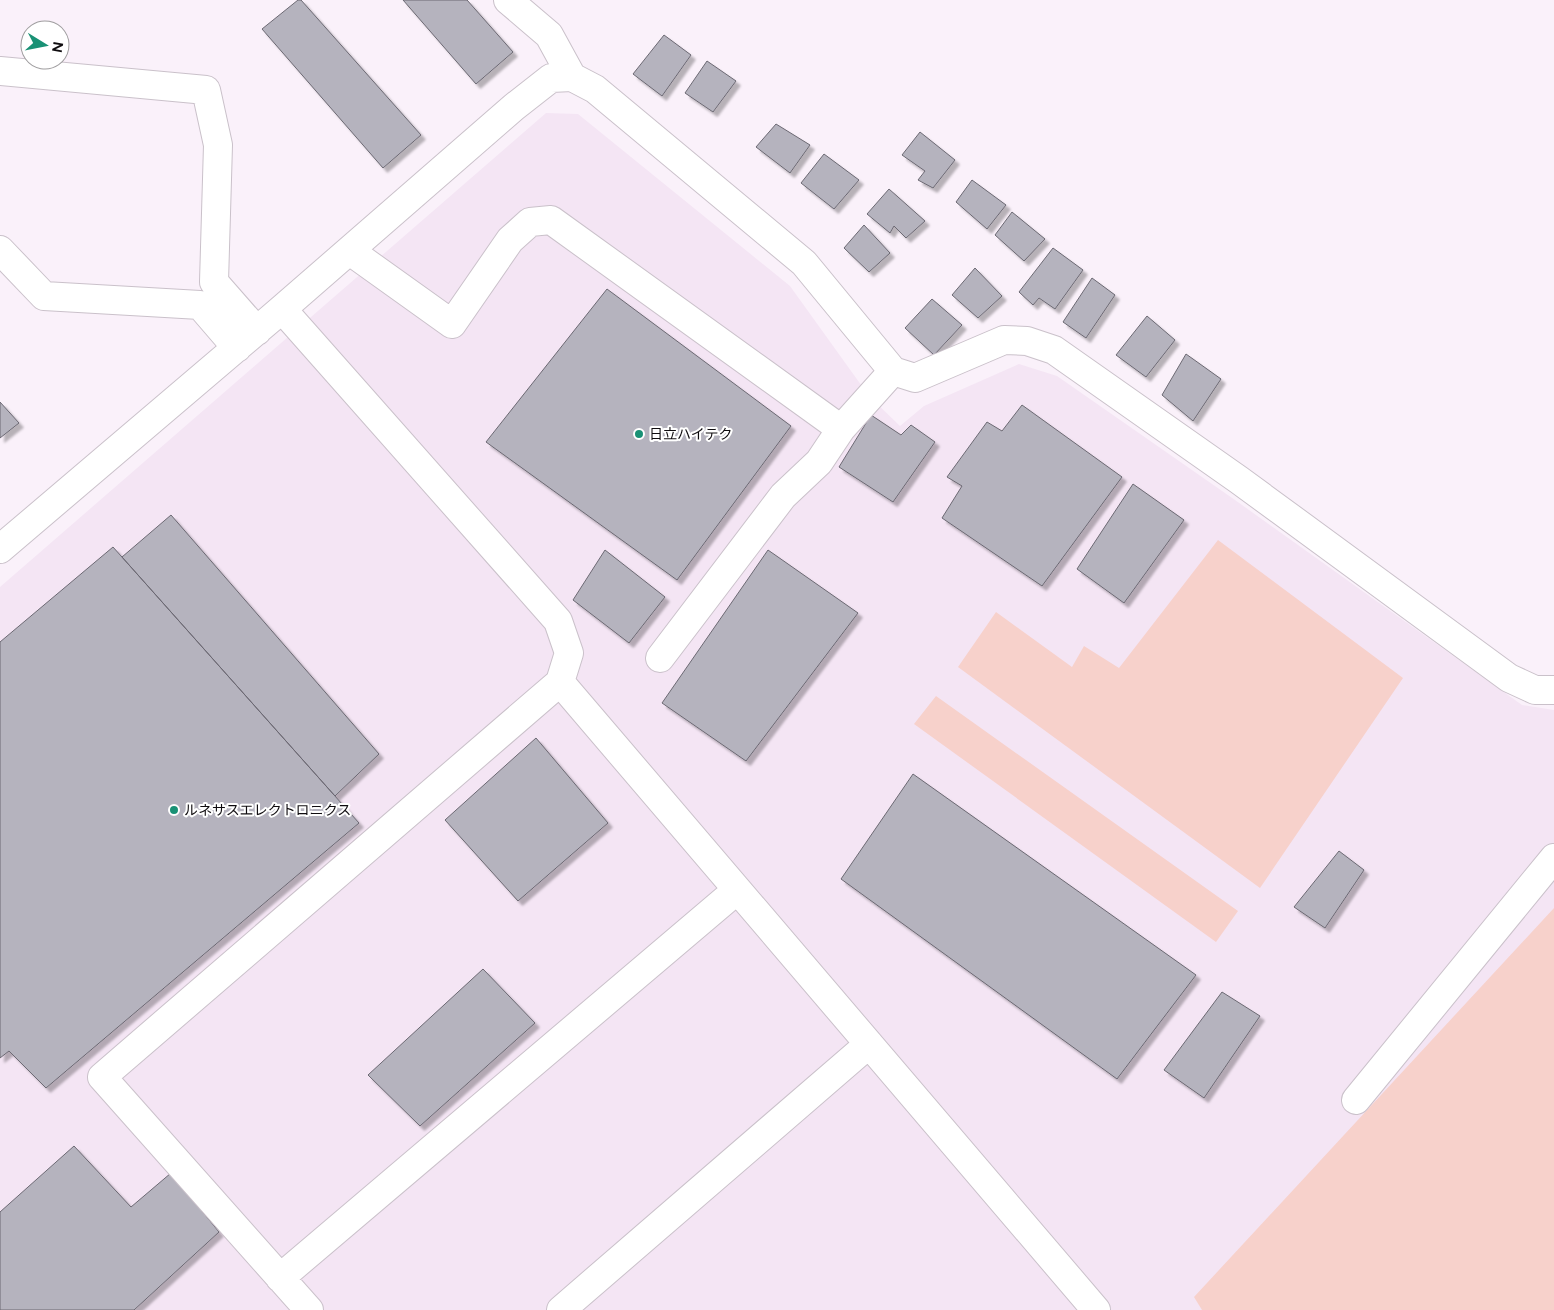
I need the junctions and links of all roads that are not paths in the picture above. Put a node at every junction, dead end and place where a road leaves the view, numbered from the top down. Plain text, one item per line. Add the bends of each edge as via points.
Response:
1 (508, 0) edge
2 (0, 71) edge
3 (572, 77) junction
4 (0, 250) edge
5 (350, 250) junction
6 (282, 310) junction
7 (247, 340) junction
8 (893, 371) junction
9 (840, 429) junction
10 (0, 549) edge
11 (660, 658) dead end
12 (560, 682) junction
13 (1554, 690) edge
14 (1554, 858) edge
15 (737, 890) junction
16 (869, 1044) junction
17 (1356, 1100) dead end
18 (280, 1278) junction
19 (309, 1310) edge
20 (560, 1310) edge
21 (1096, 1310) edge

1 - 3 street via 549,35
2 - 7 street via 206,90 218,145 214,282
3 - 5 street via 551,78
3 - 8 street via 595,89 804,263
4 - 7 street via 44,296 200,305
5 - 6 street
5 - 9 street via 452,324 510,240 530,222 552,220
6 - 7 street
6 - 12 street via 558,622 569,653
7 - 10 street
8 - 9 street
8 - 13 street via 915,378 1004,340 1027,341 1054,350 1239,480 1509,678 1535,690
9 - 11 street via 819,462 783,496
12 - 15 street
12 - 18 street via 102,1077
14 - 17 street
15 - 16 street
15 - 18 street
16 - 20 street
16 - 21 street
18 - 19 street

